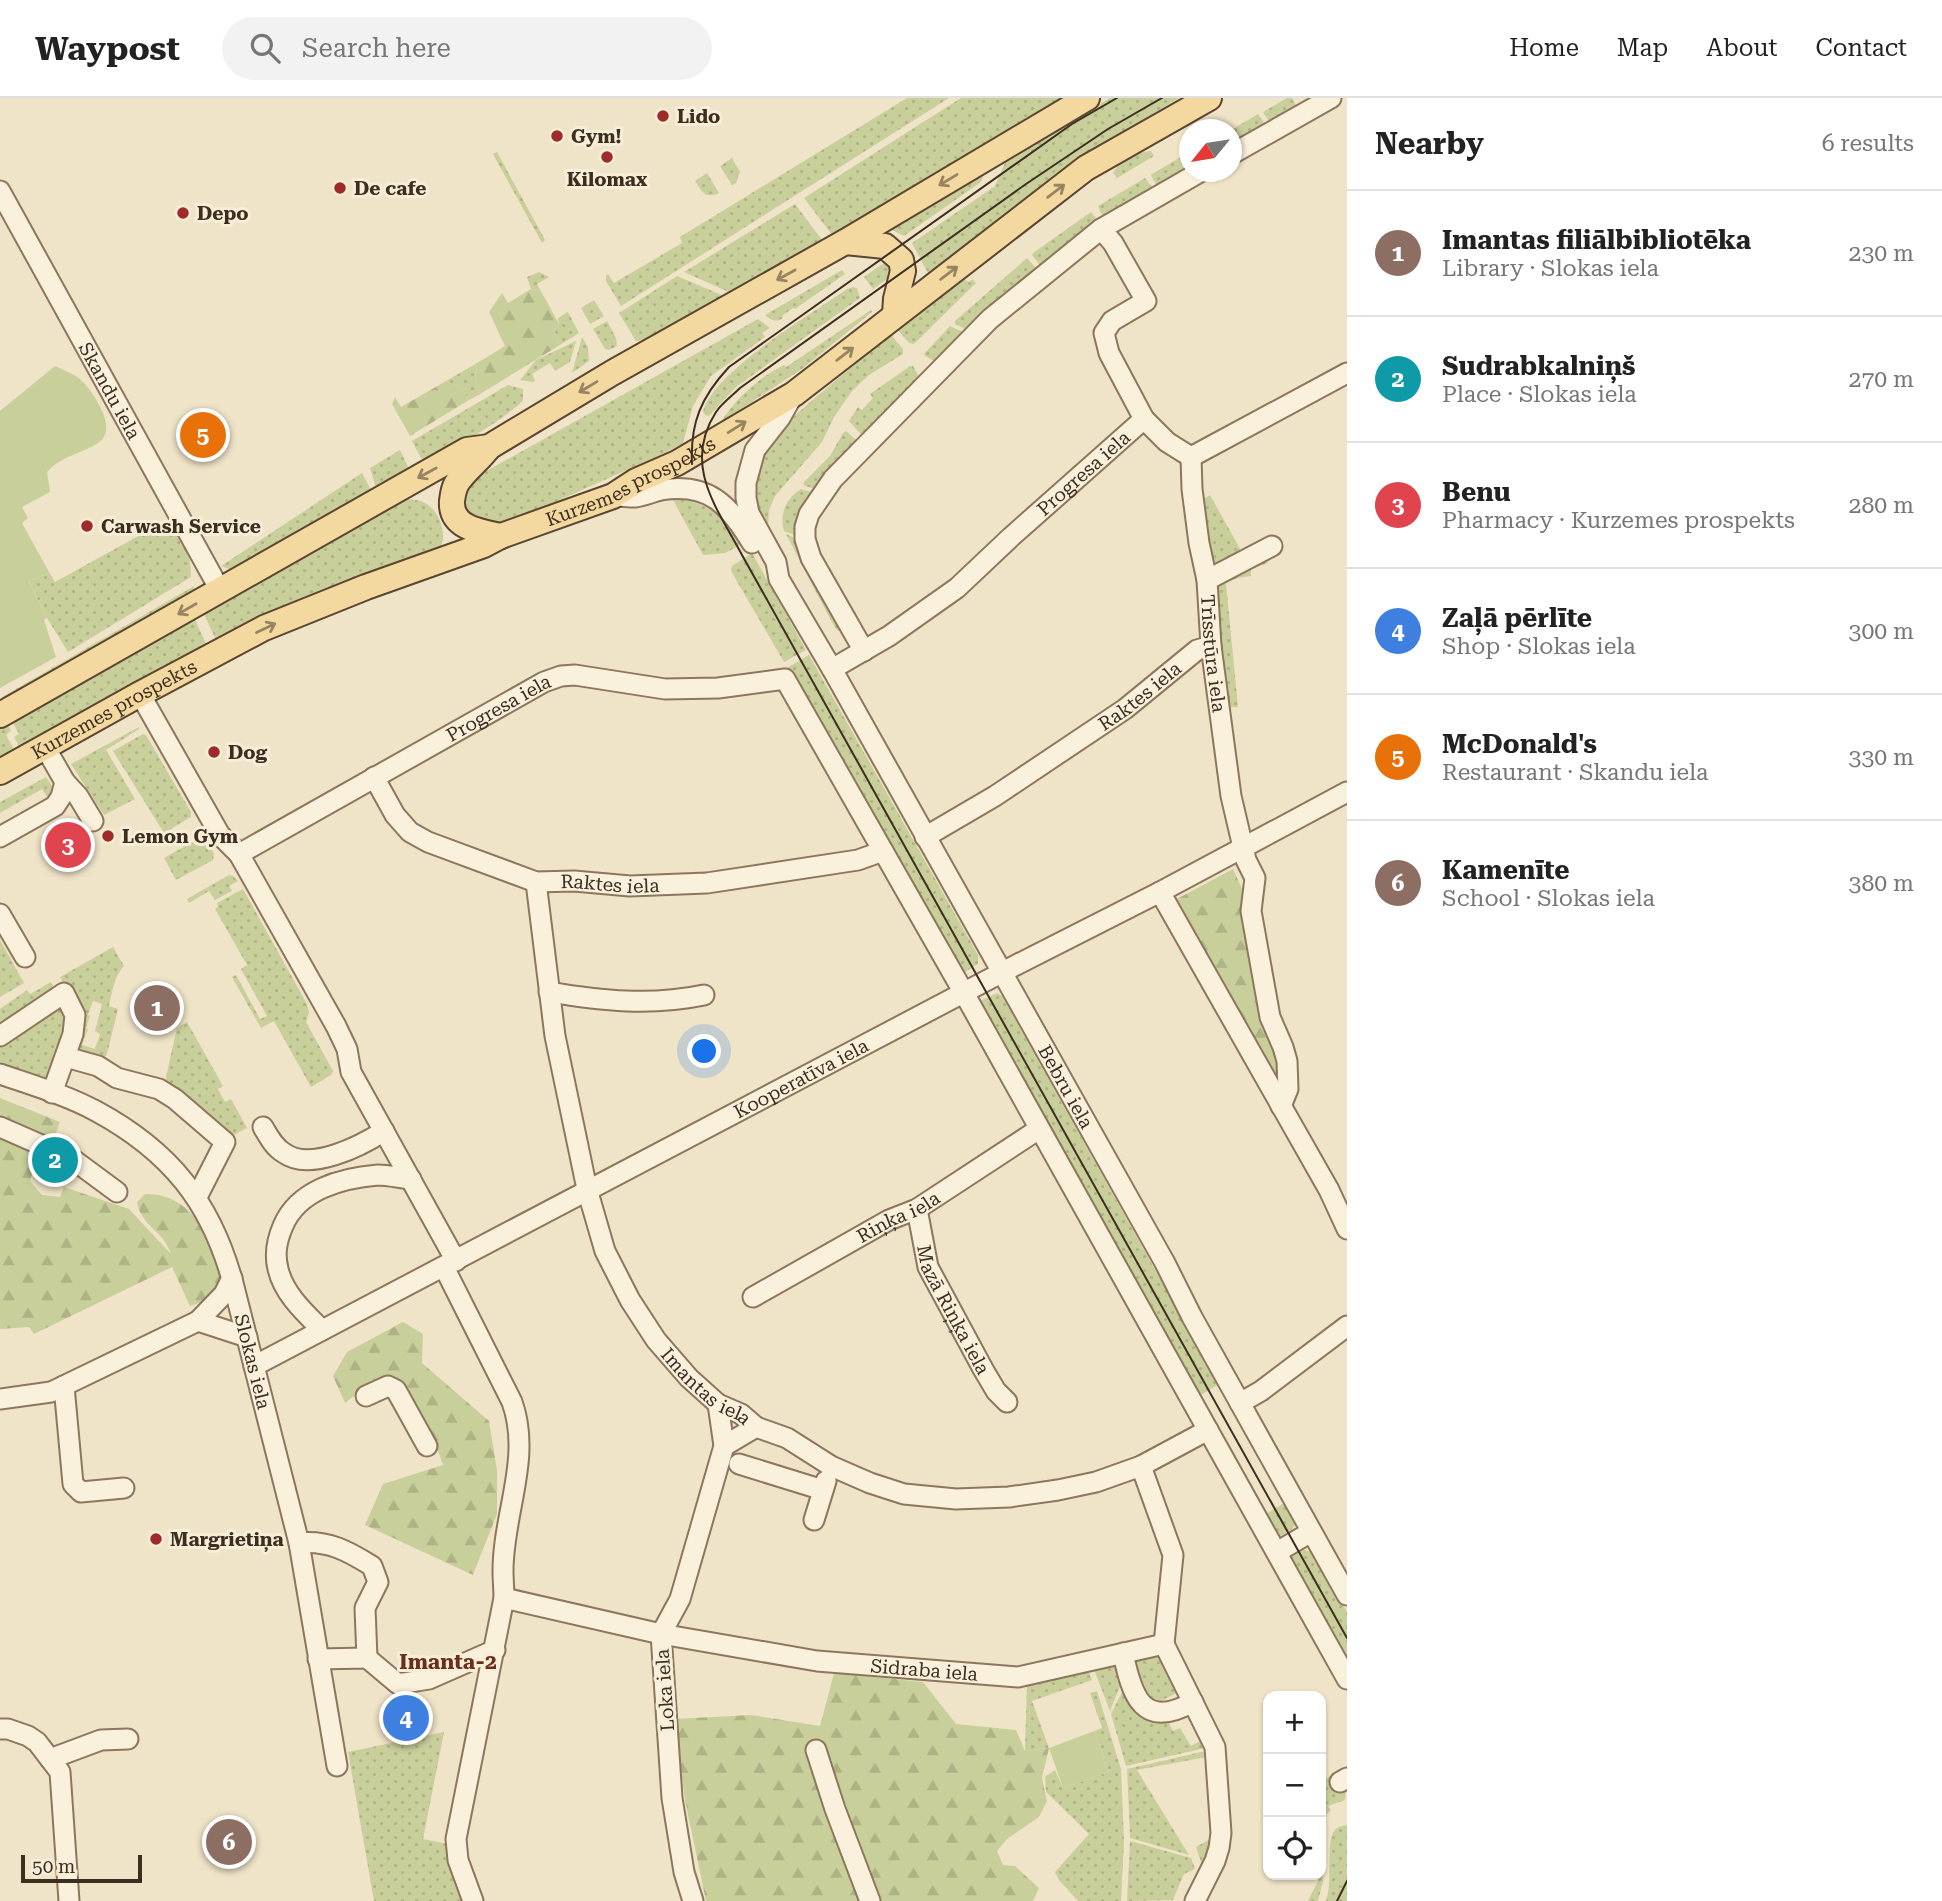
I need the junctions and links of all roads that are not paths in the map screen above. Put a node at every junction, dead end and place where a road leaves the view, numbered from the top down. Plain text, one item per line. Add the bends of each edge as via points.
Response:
1 (1087, 98) edge
2 (1209, 98) edge
3 (1331, 98) edge
4 (1242, 148) edge
5 (1183, 182) edge
6 (0, 191) edge
7 (1101, 229) junction
8 (845, 242) junction
9 (895, 314) junction
10 (1347, 373) edge
11 (794, 394) junction
12 (1144, 419) junction
13 (489, 447) junction
14 (1191, 457) junction
15 (613, 496) junction
16 (501, 536) junction
17 (1272, 546) dead end
18 (779, 579) junction
19 (1207, 580) junction
20 (220, 590) junction
21 (1211, 646) junction
22 (864, 651) junction
23 (832, 669) junction
24 (140, 694) junction
25 (0, 715) edge
26 (45, 747) junction
27 (0, 772) edge
28 (374, 777) junction
29 (65, 782) junction
30 (1347, 792) edge
31 (93, 821) dead end
32 (0, 837) edge
33 (925, 837) junction
34 (1243, 847) junction
35 (883, 851) junction
36 (239, 854) junction
37 (536, 882) junction
38 (1160, 892) junction
39 (0, 914) edge
40 (25, 957) dead end
41 (1002, 973) junction
42 (549, 992) junction
43 (964, 993) junction
44 (704, 995) dead end
45 (0, 1036) edge
46 (66, 1056) junction
47 (0, 1074) edge
48 (52, 1093) junction
49 (1281, 1106) junction
50 (263, 1127) dead end
51 (0, 1128) edge
52 (1039, 1129) junction
53 (384, 1131) junction
54 (411, 1179) junction
55 (587, 1189) junction
56 (117, 1192) dead end
57 (197, 1197) junction
58 (917, 1209) junction
59 (1347, 1228) edge
60 (450, 1264) junction
61 (232, 1279) junction
62 (753, 1297) dead end
63 (198, 1321) junction
64 (1347, 1326) edge
65 (322, 1330) junction
66 (247, 1337) junction
67 (254, 1366) junction
68 (64, 1386) junction
69 (366, 1396) dead end
70 (0, 1399) edge
71 (1007, 1402) dead end
72 (1240, 1403) junction
73 (718, 1404) junction
74 (757, 1427) junction
75 (1208, 1430) junction
76 (427, 1446) dead end
77 (724, 1446) junction
78 (739, 1464) dead end
79 (831, 1466) junction
80 (1141, 1466) junction
81 (124, 1488) dead end
82 (824, 1490) junction
83 (814, 1520) dead end
84 (1311, 1532) junction
85 (299, 1543) junction
86 (1277, 1552) junction
87 (1347, 1595) edge
88 (505, 1598) junction
89 (661, 1633) junction
90 (1164, 1644) junction
91 (495, 1650) junction
92 (1123, 1653) junction
93 (367, 1658) junction
94 (318, 1659) junction
95 (1347, 1679) edge
96 (1193, 1702) junction
97 (0, 1729) edge
98 (128, 1739) dead end
99 (817, 1750) dead end
100 (50, 1759) junction
101 (337, 1766) dead end
102 (69, 1901) edge
103 (472, 1901) edge
104 (693, 1901) edge
105 (870, 1901) edge
106 (1195, 1901) edge

1 -> 8 main road
9 -> 2 main road, Kurzemes prospekts via 1086,168
3 - 4 street
5 - 7 street
6 - 20 street, Skandu iela
7 - 12 street via 1114,243 1146,301 1112,321 1104,333 1109,354
7 - 22 street via 990,319 833,479 809,514 804,539 811,558
8 - 9 main road via 885,246 901,260
8 -> 13 main road
11 -> 9 main road, Kurzemes prospekts
10 - 14 street
15 -> 11 main road, Kurzemes prospekts
11 - 18 street, Bebru iela via 755,450 746,483 749,513 776,562
12 - 14 street, Progresa iela
12 - 22 street, Progresa iela via 957,588
13 - 16 main road via 459,480 451,505 464,526
13 -> 20 main road via 467,450
14 - 19 street, Trīsstūra iela
15 - 16 main road, Kurzemes prospekts
15 - 18 street, Bebru iela via 637,497 677,489 710,495 736,516 766,568
24 -> 16 main road, Kurzemes prospekts via 264,628
17 - 19 street
18 - 23 street, Bebru iela
19 - 21 street, Trīsstūra iela
20 -> 25 main road
21 - 33 street, Raktes iela via 1197,650 1125,709 1006,789
21 - 34 street, Trīsstūra iela via 1231,796
22 - 23 street, Progresa iela
23 - 33 street, Bebru iela
24 - 26 main road, Kurzemes prospekts
24 - 36 street via 220,835
26 - 27 main road, Kurzemes prospekts
26 - 29 street
28 - 35 street, Progresa iela via 561,676 665,689 785,679
28 - 36 street, Progresa iela
28 - 37 street, Raktes iela via 395,815 411,832
29 - 31 street
29 - 32 street via 55,806
30 - 34 street, Kooperatīva iela
33 - 41 street, Bebru iela
34 - 38 street, Kooperatīva iela
34 - 49 street, Trīsstūra iela via 1255,878 1251,911 1270,1017 1287,1060 1288,1089
35 - 37 street, Raktes iela via 858,860 707,883
35 - 43 street
36 - 53 street via 336,1026 351,1072
37 - 42 street, Imantas iela
38 - 41 street, Kooperatīva iela
38 - 49 street
39 - 40 street
41 - 43 street, Kooperatīva iela
41 - 72 street, Bebru iela
42 - 44 street via 609,1002
42 - 55 street, Imantas iela
43 - 52 street
43 - 55 street, Kooperatīva iela
45 - 46 street via 64,993 75,1015
46 - 48 street
46 - 57 street via 117,1078 159,1089 225,1142
47 - 48 street, Slokas iela
48 - 57 street, Slokas iela via 137,1136
49 - 59 street
50 - 53 street via 286,1155 301,1159 321,1159 366,1143
51 - 56 street via 71,1158
52 - 58 street, Riņķa iela
52 - 75 street
53 - 54 street
54 - 60 street
54 - 65 street via 379,1175 340,1182 302,1198 285,1221 276,1243 278,1269 295,1303
55 - 60 street, Kooperatīva iela
55 - 73 street, Imantas iela via 605,1251 630,1300 656,1340
57 - 61 street, Slokas iela via 224,1251
58 - 62 street, Riņķa iela via 889,1220
58 - 71 street, Mazā Riņķa iela via 928,1267 983,1369
60 - 65 street, Kooperatīva iela
60 - 88 street via 519,1421 520,1454 503,1569
61 - 63 street
61 - 66 street, Slokas iela
63 - 66 street
63 - 68 street
64 - 72 street
65 - 67 street, Kooperatīva iela
66 - 67 street, Slokas iela
67 - 85 street, Slokas iela
68 - 70 street via 38,1396
68 - 81 street via 73,1484 81,1492
69 - 76 street via 387,1386 396,1390
72 - 84 street, Bebru iela
73 - 74 street, Imantas iela
73 - 77 street, Loka iela
74 - 77 street
74 - 79 street, Imantas iela via 787,1438
75 - 80 street, Imantas iela
75 - 86 street
77 - 89 street, Loka iela via 680,1599
78 - 82 street
79 - 80 street, Imantas iela via 904,1494 956,1499 1058,1490
79 - 82 street
80 - 90 street via 1173,1555
82 - 83 street
84 - 86 street
84 - 87 street, Bebru iela
85 - 93 street via 341,1547 372,1566 378,1582 365,1608
85 - 94 street, Slokas iela
86 - 95 street
88 - 89 street, Sidraba iela
88 - 91 street
89 - 92 street, Sidraba iela via 817,1661 1018,1677
89 - 104 street, Loka iela via 672,1798
90 - 92 street, Sidraba iela
90 - 96 street
91 - 93 street via 429,1679 398,1684
91 - 103 street via 456,1839
92 - 96 street via 1136,1700 1147,1709 1157,1714 1176,1712
93 - 94 street
94 - 101 street, Slokas iela
96 - 106 street via 1215,1747 1221,1833 1215,1861
97 - 100 street via 28,1736
98 - 100 street via 101,1740
99 - 105 street
100 - 102 street via 61,1772

